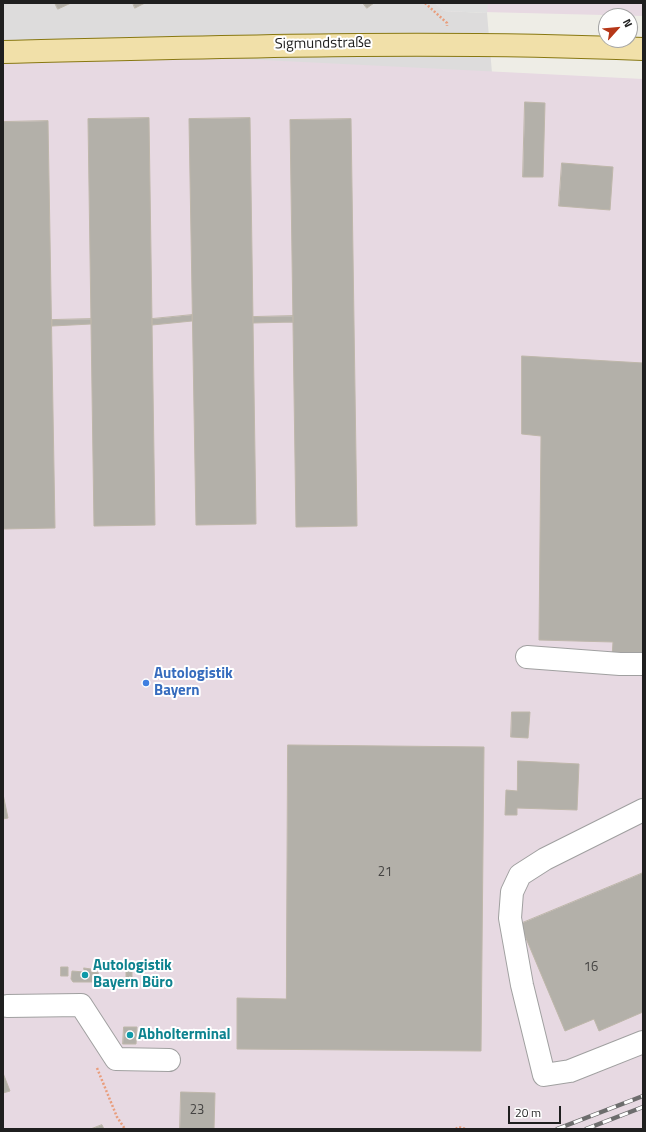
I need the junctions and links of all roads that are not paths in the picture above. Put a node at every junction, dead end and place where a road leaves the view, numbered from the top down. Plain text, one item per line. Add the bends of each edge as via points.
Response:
1 (643, 49) edge
2 (3, 52) edge
3 (527, 657) dead end
4 (643, 664) edge
5 (643, 810) edge
6 (4, 1006) edge
7 (643, 1042) edge
8 (169, 1060) dead end

1 - 2 main road, Sigmundstraße via 448,44 267,45
3 - 4 lane
5 - 7 lane via 545,859 520,875 512,892 510,918 522,985 544,1074 570,1071
6 - 8 lane via 81,1005 116,1059

